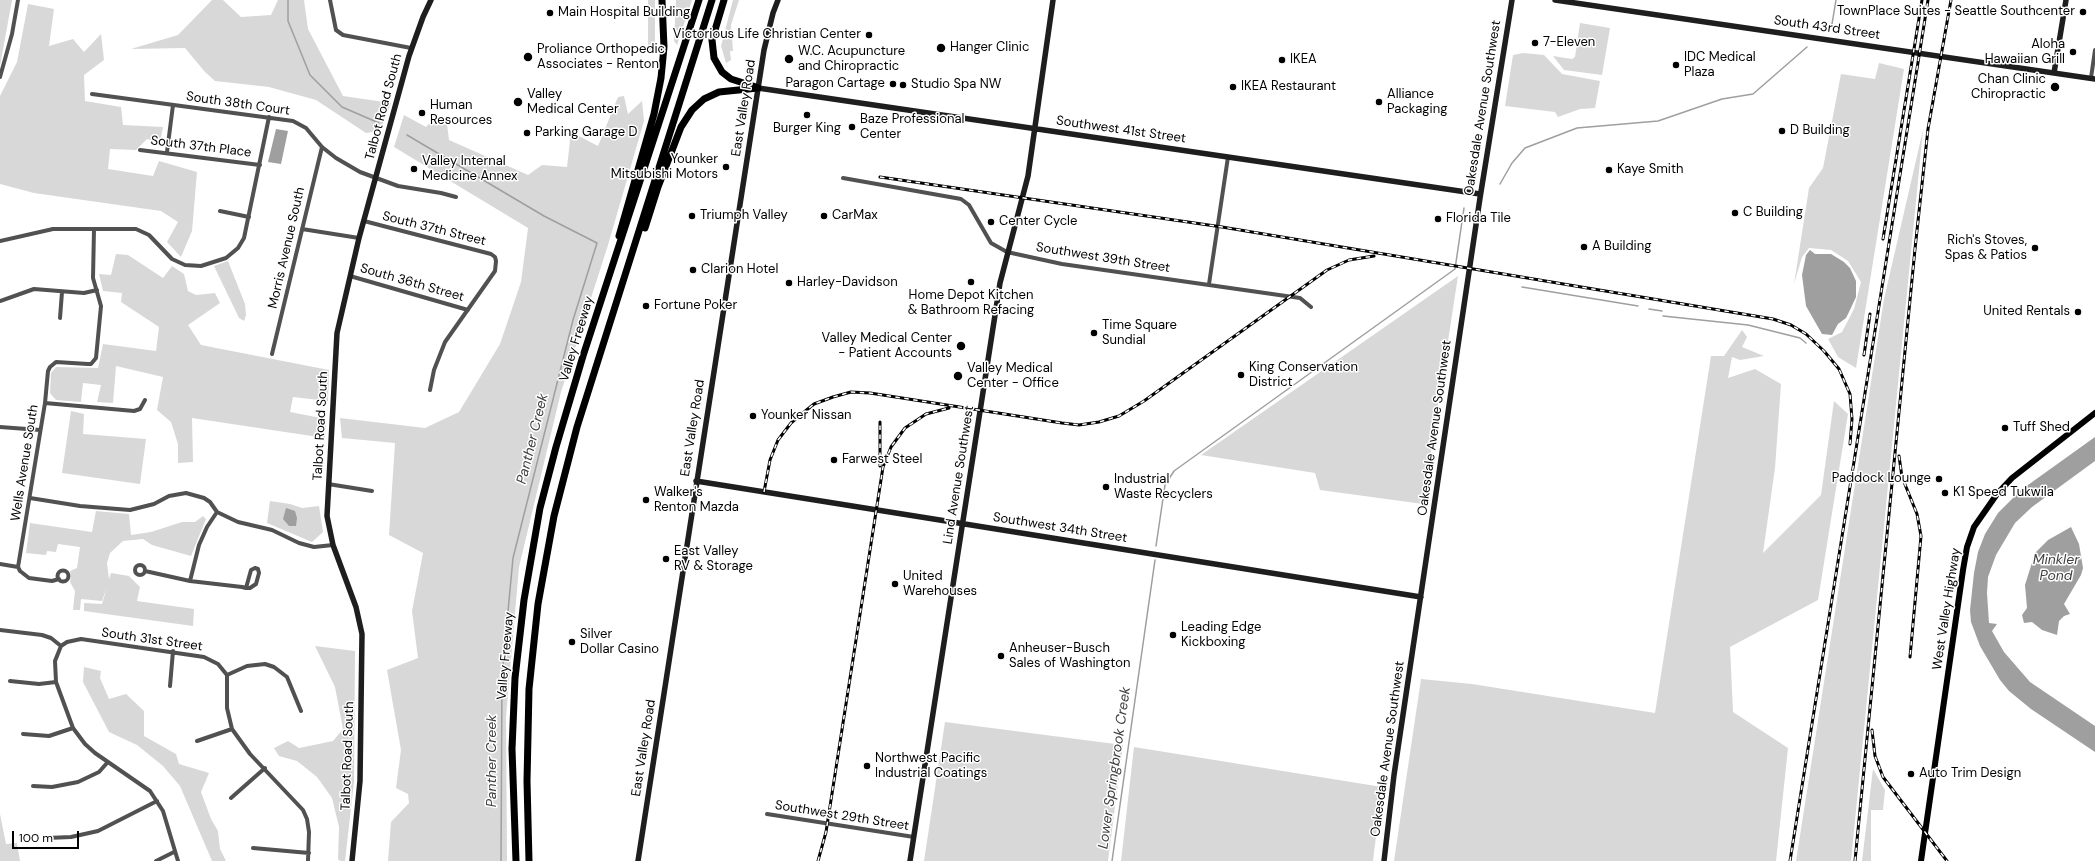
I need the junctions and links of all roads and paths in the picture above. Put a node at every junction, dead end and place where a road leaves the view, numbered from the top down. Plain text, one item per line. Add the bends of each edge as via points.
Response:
1 (18, 0) edge
2 (330, 0) edge
3 (431, 0) edge
4 (662, 0) edge
5 (699, 0) edge
6 (703, 0) edge
7 (712, 0) edge
8 (724, 0) edge
9 (778, 0) edge
10 (1053, 0) edge
11 (1512, 0) edge
12 (1555, 0) edge
13 (2066, 0) edge
14 (411, 48) junction
15 (2095, 50) edge
16 (2054, 73) junction
17 (0, 77) edge
18 (2093, 78) edge
19 (758, 88) junction
20 (92, 94) dead end
21 (173, 105) junction
22 (269, 117) junction
23 (1035, 129) junction
24 (322, 147) junction
25 (140, 150) dead end
26 (167, 152) junction
27 (1228, 157) junction
28 (260, 165) junction
29 (376, 178) junction
30 (843, 178) dead end
31 (1480, 194) junction
32 (456, 197) dead end
33 (220, 211) dead end
34 (249, 217) junction
35 (364, 221) junction
36 (94, 229) junction
37 (302, 229) junction
38 (360, 238) junction
39 (0, 241) edge
40 (619, 244) junction
41 (1007, 252) junction
42 (350, 276) junction
43 (625, 278) junction
44 (1209, 284) junction
45 (97, 290) junction
46 (62, 292) junction
47 (0, 301) edge
48 (1311, 307) dead end
49 (468, 310) junction
50 (60, 318) dead end
51 (272, 354) dead end
52 (430, 390) dead end
53 (146, 400) dead end
54 (45, 403) junction
55 (2095, 413) edge
56 (0, 427) edge
57 (40, 430) junction
58 (696, 480) junction
59 (328, 484) junction
60 (372, 491) dead end
61 (30, 498) junction
62 (217, 512) junction
63 (963, 524) junction
64 (334, 545) junction
65 (0, 564) edge
66 (18, 567) junction
67 (145, 572) dead end
68 (59, 579) dead end
69 (190, 581) junction
70 (246, 588) junction
71 (1421, 597) junction
72 (0, 630) edge
73 (61, 646) junction
74 (173, 651) junction
75 (227, 676) junction
76 (10, 681) dead end
77 (56, 682) junction
78 (170, 686) dead end
79 (301, 711) dead end
80 (73, 728) junction
81 (232, 729) junction
82 (23, 734) dead end
83 (197, 741) dead end
84 (513, 757) junction
85 (107, 763) junction
86 (265, 768) junction
87 (34, 786) dead end
88 (231, 798) dead end
89 (157, 801) junction
90 (767, 814) dead end
91 (914, 837) junction
92 (47, 838) dead end
93 (253, 848) dead end
94 (174, 852) junction
95 (309, 853) junction
96 (156, 861) edge
97 (178, 861) edge
98 (308, 861) edge
99 (352, 861) edge
100 (516, 861) edge
101 (529, 861) edge
102 (638, 861) edge
103 (910, 861) edge
104 (1384, 861) edge
105 (1921, 861) edge

1 - 17 street
2 - 14 street via 338,32 343,35
3 - 14 street, Talbot Road South
4 - 40 highway via 664,47 661,78 652,120 620,231
5 - 40 highway, Valley Freeway
6 - 84 highway via 554,467 527,598 519,672 516,747
7 - 43 highway, Valley Freeway
8 - 19 highway via 712,40 714,58 722,72 731,79
9 - 19 street, East Valley Road via 765,44
10 - 23 street, Lind Avenue Southwest
11 - 31 street, Oakesdale Avenue Southwest
12 - 16 street, South 43rd Street
13 - 16 street
14 - 29 street, Talbot Road South
15 - 18 street
16 - 18 street, South 43rd Street
19 - 23 street, Southwest 41st Street
19 - 43 highway via 719,92 704,99 692,110 681,127 634,260
19 - 58 street, East Valley Road
20 - 21 street, South 38th Court
21 - 22 street, South 38th Court
21 - 26 street
22 - 24 street, South 38th Court via 300,124
22 - 28 street
23 - 27 street, Southwest 41st Street
23 - 41 street, Lind Avenue Southwest via 1025,190
24 - 29 street, South 38th Court via 346,165
24 - 37 street, Morris Avenue South
25 - 26 street, South 37th Place
26 - 28 street, South 37th Place
27 - 31 street, Southwest 41st Street
27 - 44 street
28 - 34 street
29 - 32 street, South 38th Court via 398,186
29 - 35 street, Talbot Road South
30 - 41 street, Southwest 39th Street via 961,199 969,206 991,243
31 - 71 street, Oakesdale Avenue Southwest
33 - 34 street
34 - 36 street via 244,238 233,254 201,266 185,265 172,258 143,231
35 - 38 street, Talbot Road South
35 - 49 street, South 37th Street via 490,254 496,261 495,271
36 - 39 street via 53,228
36 - 45 street via 93,278
37 - 38 street
37 - 51 street, Morris Avenue South
38 - 42 street, Talbot Road South
40 - 84 highway, Valley Freeway via 556,447 539,515 519,637 513,716
41 - 44 street, Southwest 39th Street via 1062,264
41 - 63 street, Lind Avenue Southwest
42 - 49 street, South 36th Street
42 - 59 street, Talbot Road South via 337,333
43 - 101 highway, Valley Freeway via 569,453 542,574 531,661 527,720
44 - 48 street, Southwest 39th Street via 1300,298
45 - 46 street via 89,293
45 - 54 street, Wells Avenue South via 101,306 94,361 88,364 53,364 48,371
46 - 47 street via 29,290
46 - 50 street
49 - 52 street via 445,342
53 - 54 street via 140,409 134,411
54 - 57 street, Wells Avenue South
55 - 105 main road, West Valley Highway via 2012,478 1997,494 1974,527 1963,570
56 - 57 street
57 - 61 street, Wells Avenue South
58 - 63 street, Southwest 34th Street
58 - 102 street, East Valley Road
59 - 60 street
59 - 64 street, Talbot Road South via 327,516
61 - 62 street via 130,510 154,504 169,496 186,493 204,498
61 - 66 street, Wells Avenue South
62 - 64 street via 238,522 272,530 306,545
62 - 69 street via 199,545
63 - 71 street, Southwest 34th Street
63 - 91 street, Lind Avenue Southwest
64 - 99 street, Talbot Road South via 356,607 362,634 360,782
65 - 66 street
66 - 68 street via 29,578 52,581
67 - 69 street
69 - 70 street
70 - 70 street via 256,584 258,569 251,570
71 - 104 street, Oakesdale Avenue Southwest via 1394,775
72 - 73 street via 42,635
73 - 74 street, South 31st Street via 81,639
73 - 77 street via 55,661
74 - 75 street, South 31st Street via 212,659
74 - 78 street
75 - 79 street via 238,669 257,664 274,667 291,682
75 - 81 street via 227,708
76 - 77 street via 39,684
77 - 80 street
80 - 82 street via 49,736
80 - 85 street via 84,744
81 - 83 street
81 - 86 street via 240,742
84 - 100 highway, Valley Freeway
85 - 87 street via 99,772 78,782 52,787
85 - 89 street via 139,782
86 - 88 street
86 - 95 street via 303,810 307,818
89 - 92 street via 98,831 72,837
89 - 94 street via 163,811
90 - 91 street, Southwest 29th Street
91 - 103 street, Lind Avenue Southwest
93 - 95 street
94 - 96 street
94 - 97 street
95 - 98 street

